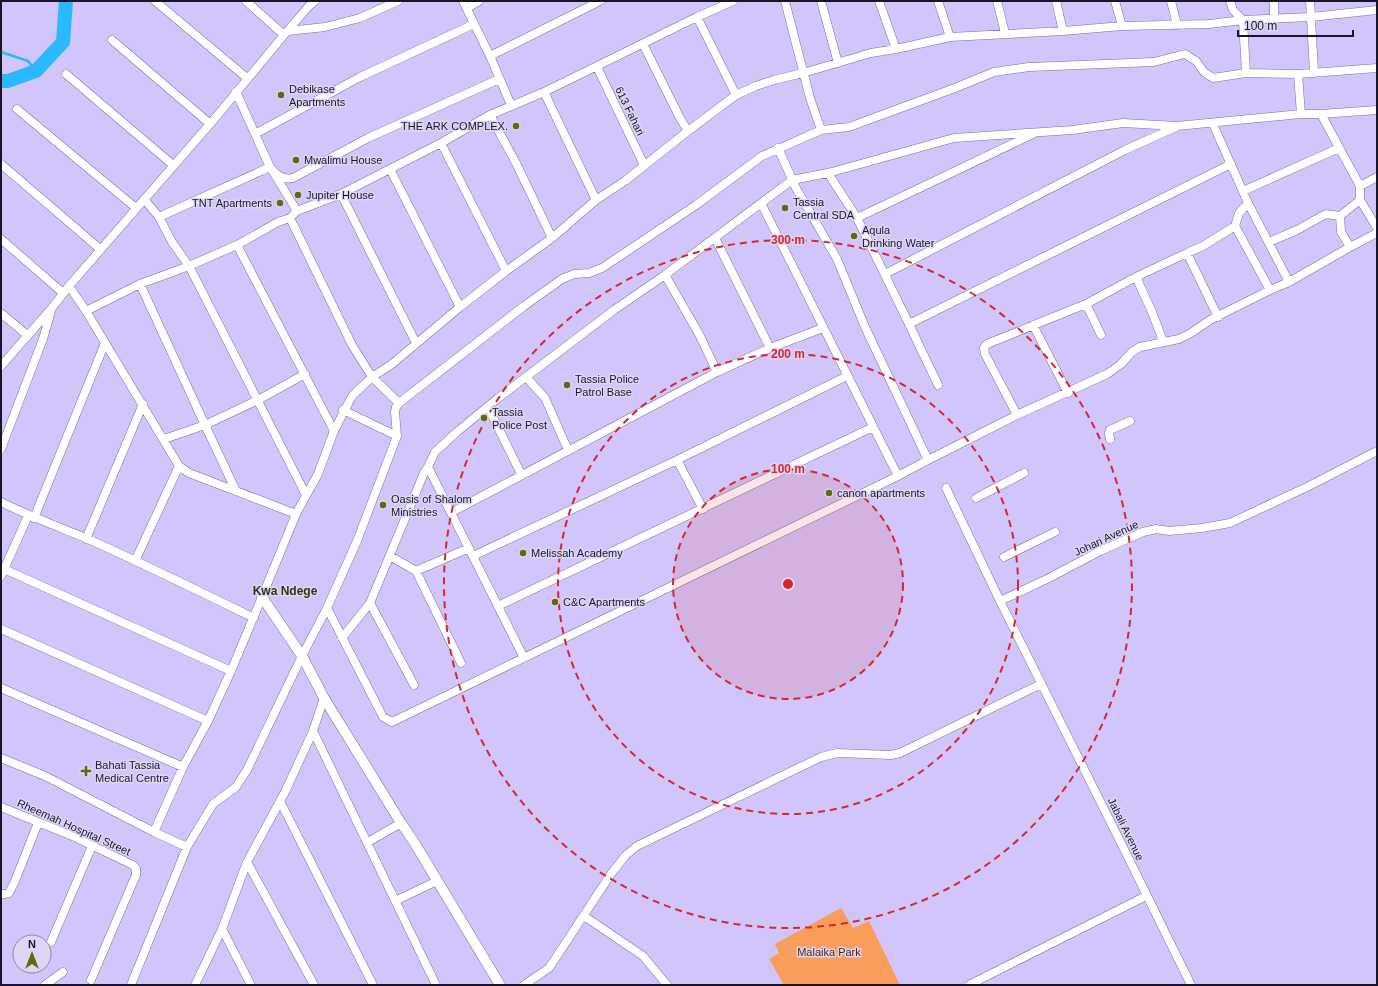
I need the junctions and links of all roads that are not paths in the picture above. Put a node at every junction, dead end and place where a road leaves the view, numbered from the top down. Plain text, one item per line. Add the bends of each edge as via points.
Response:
1 (154, 1) edge
2 (246, 1) edge
3 (315, 1) edge
4 (398, 1) edge
5 (479, 1) edge
6 (600, 1) edge
7 (733, 1) edge
8 (785, 1) edge
9 (821, 1) edge
10 (879, 1) edge
11 (938, 1) edge
12 (997, 1) edge
13 (1056, 1) edge
14 (1114, 1) edge
15 (1171, 1) edge
16 (1230, 1) edge
17 (1274, 1) edge
18 (1310, 1) edge
19 (1368, 1) edge
20 (465, 4) edge
21 (1368, 10) junction
22 (1377, 10) edge
23 (1311, 17) junction
24 (697, 18) junction
25 (1274, 19) junction
26 (1243, 20) junction
27 (474, 24) junction
28 (1177, 25) junction
29 (1122, 26) junction
30 (1063, 31) junction
31 (286, 33) junction
32 (1005, 33) junction
33 (950, 37) junction
34 (112, 40) dead end
35 (643, 44) junction
36 (896, 49) junction
37 (490, 56) junction
38 (838, 63) junction
39 (597, 67) junction
40 (1377, 68) edge
41 (1314, 72) junction
42 (803, 73) junction
43 (1246, 73) junction
44 (66, 74) dead end
45 (1298, 74) junction
46 (247, 78) junction
47 (499, 79) junction
48 (236, 92) junction
49 (544, 92) junction
50 (736, 95) junction
51 (511, 105) junction
52 (17, 109) dead end
53 (1377, 110) edge
54 (1301, 114) junction
55 (1321, 114) junction
56 (490, 115) junction
57 (209, 123) junction
58 (1213, 124) junction
59 (1177, 126) junction
60 (688, 130) junction
61 (821, 130) junction
62 (1037, 132) junction
63 (255, 134) junction
64 (441, 143) junction
65 (778, 148) junction
66 (1339, 148) junction
67 (1, 164) edge
68 (1231, 164) junction
69 (173, 165) junction
70 (644, 165) junction
71 (270, 167) junction
72 (390, 169) junction
73 (828, 173) junction
74 (1377, 177) edge
75 (792, 180) junction
76 (1360, 186) junction
77 (1243, 191) junction
78 (341, 194) junction
79 (144, 199) junction
80 (596, 200) junction
81 (1360, 200) junction
82 (761, 203) junction
83 (1248, 203) junction
84 (136, 208) junction
85 (297, 211) junction
86 (1340, 216) junction
87 (159, 217) junction
88 (290, 218) junction
89 (857, 218) junction
90 (1235, 226) junction
91 (1377, 228) edge
92 (1377, 233) edge
93 (552, 238) junction
94 (715, 238) junction
95 (1, 239) edge
96 (1269, 242) junction
97 (237, 245) junction
98 (1350, 247) junction
99 (100, 249) junction
100 (1187, 253) junction
101 (189, 266) junction
102 (506, 271) junction
103 (885, 274) junction
104 (665, 275) junction
105 (1136, 277) junction
106 (1289, 282) junction
107 (140, 284) junction
108 (69, 286) junction
109 (1270, 290) junction
110 (63, 293) junction
111 (1086, 304) junction
112 (460, 307) junction
113 (51, 309) junction
114 (86, 310) junction
115 (1, 313) edge
116 (1218, 317) junction
117 (909, 324) junction
118 (1033, 325) junction
119 (823, 328) junction
120 (27, 335) junction
121 (1101, 335) dead end
122 (1163, 341) junction
123 (104, 343) junction
124 (416, 343) junction
125 (770, 348) junction
126 (1, 366) edge
127 (717, 372) junction
128 (305, 374) junction
129 (846, 376) junction
130 (372, 377) junction
131 (526, 377) junction
132 (938, 385) dead end
133 (1068, 393) junction
134 (258, 400) junction
135 (399, 403) junction
136 (143, 404) junction
137 (488, 407) junction
138 (344, 410) junction
139 (1017, 415) junction
140 (1130, 421) dead end
141 (205, 425) junction
142 (873, 427) junction
143 (334, 431) junction
144 (397, 436) junction
145 (164, 439) junction
146 (1110, 439) dead end
147 (1, 449) edge
148 (568, 450) junction
149 (1377, 451) edge
150 (677, 460) junction
151 (928, 460) junction
152 (180, 466) junction
153 (428, 468) junction
154 (1024, 473) dead end
155 (521, 474) junction
156 (898, 476) junction
157 (946, 488) dead end
158 (236, 491) junction
159 (306, 495) junction
160 (976, 498) dead end
161 (1, 502) edge
162 (703, 509) junction
163 (452, 512) junction
164 (296, 514) junction
165 (31, 517) junction
166 (1055, 532) dead end
167 (86, 539) junction
168 (469, 548) junction
169 (390, 556) junction
170 (473, 556) junction
171 (1004, 557) dead end
172 (135, 560) junction
173 (416, 570) junction
174 (3, 572) edge
175 (262, 597) junction
176 (1000, 601) junction
177 (370, 603) junction
178 (498, 606) junction
179 (327, 608) junction
180 (254, 618) junction
181 (1, 629) edge
182 (342, 638) junction
183 (302, 656) junction
184 (524, 658) junction
185 (461, 663) dead end
186 (231, 671) junction
187 (1041, 684) junction
188 (414, 685) dead end
189 (1, 688) edge
190 (324, 698) junction
191 (208, 721) junction
192 (313, 731) junction
193 (1, 758) edge
194 (183, 767) junction
195 (280, 801) junction
196 (1, 807) edge
197 (38, 823) junction
198 (401, 823) junction
199 (154, 832) junction
200 (368, 842) junction
201 (92, 846) junction
202 (187, 847) junction
203 (246, 862) junction
204 (437, 881) junction
205 (1, 894) edge
206 (1146, 896) junction
207 (395, 900) junction
208 (584, 916) junction
209 (222, 929) junction
210 (52, 940) edge
211 (63, 972) dead end
212 (91, 980) dead end
213 (45, 985) edge
214 (130, 985) edge
215 (195, 985) edge
216 (251, 985) edge
217 (314, 985) edge
218 (373, 985) edge
219 (436, 985) edge
220 (500, 985) edge
221 (524, 985) edge
222 (667, 985) edge
223 (970, 985) edge
224 (1191, 985) edge

1 - 46 street
2 - 31 street
3 - 31 street
4 - 31 street via 360,18
5 - 20 street
6 - 37 street
7 - 24 street
8 - 42 street
9 - 38 street
10 - 36 street
11 - 33 street
12 - 32 street
13 - 30 street
14 - 29 street
15 - 28 street
16 - 26 street via 1233,10
17 - 25 street
18 - 23 street
19 - 21 street
20 - 27 street
21 - 22 street
21 - 23 street
23 - 25 street
23 - 41 street
24 - 35 street
24 - 50 street
25 - 26 street
26 - 28 street
26 - 43 street
27 - 37 street
27 - 63 street via 360,77
28 - 29 street
29 - 30 street
30 - 32 street
31 - 46 street
32 - 33 street
33 - 36 street
34 - 57 street
35 - 39 street
35 - 60 street
36 - 38 street
37 - 47 street
38 - 42 street
39 - 49 street
39 - 70 street, 613 Fahari
40 - 41 street
41 - 45 street
42 - 50 street via 774,80
42 - 61 street
43 - 45 street
43 - 61 street via 1213,78 1185,54 1154,62 1029,67 994,72 849,127
44 - 69 street
45 - 54 street
46 - 48 street
47 - 51 street
47 - 71 street via 368,138 293,178 279,176
48 - 57 street
48 - 63 street
49 - 51 street
49 - 80 street
50 - 60 street
51 - 56 street
52 - 84 street
53 - 55 street
54 - 55 street
54 - 58 street
55 - 66 street
56 - 64 street
56 - 93 street
57 - 69 street
58 - 59 street
58 - 68 street
59 - 62 street via 1123,122 1072,130
59 - 103 street via 1125,150
60 - 70 street
61 - 65 street
62 - 73 street via 954,138
62 - 89 street
63 - 71 street
64 - 72 street
64 - 102 street
65 - 75 street
65 - 135 street via 762,156 696,205 602,268 562,279
66 - 76 street
66 - 77 street
67 - 99 street
68 - 77 street
68 - 117 street
69 - 79 street
70 - 80 street
71 - 85 street
71 - 87 street
72 - 78 street
72 - 112 street
73 - 75 street
73 - 89 street
74 - 76 street
75 - 82 street
75 - 151 street via 837,259 865,327
76 - 81 street
77 - 83 street
78 - 85 street
78 - 124 street
79 - 84 street
79 - 87 street
80 - 93 street
81 - 86 street
81 - 91 street
82 - 94 street
82 - 119 street
83 - 90 street via 1239,212
83 - 96 street
84 - 99 street
85 - 88 street
86 - 96 street via 1326,214
86 - 98 street via 1342,232
87 - 101 street
88 - 97 street
88 - 130 street via 352,345
89 - 103 street
90 - 100 street
90 - 109 street
92 - 98 street
93 - 102 street
94 - 104 street
94 - 125 street
95 - 110 street
96 - 106 street
97 - 101 street
97 - 128 street
98 - 106 street
99 - 108 street
100 - 105 street
100 - 116 street
101 - 107 street
101 - 134 street
102 - 112 street
103 - 117 street
104 - 127 street via 699,334
104 - 131 street
105 - 111 street
105 - 122 street
106 - 109 street
107 - 114 street
107 - 141 street
108 - 110 street
108 - 114 street
109 - 116 street
110 - 113 street
111 - 118 street
111 - 121 street
112 - 124 street
113 - 120 street
113 - 147 street via 43,339
114 - 123 street
115 - 120 street
116 - 122 street via 1179,339
117 - 132 street
118 - 133 street
118 - 139 street via 987,344 984,348
119 - 125 street
119 - 129 street
120 - 126 street
122 - 133 street via 1140,347 1107,374
123 - 136 street
123 - 165 street
124 - 130 street
125 - 127 street
127 - 148 street
128 - 134 street
128 - 143 street
129 - 142 street
129 - 150 street
130 - 135 street
130 - 138 street via 352,396
131 - 137 street
131 - 148 street via 545,398
133 - 139 street
134 - 141 street
134 - 159 street
135 - 144 street via 395,412
136 - 145 street
136 - 167 street
137 - 153 street via 435,452
137 - 155 street
138 - 143 street
138 - 144 street
139 - 151 street
140 - 146 street via 1110,430
141 - 145 street
141 - 158 street
142 - 156 street
142 - 162 street
143 - 159 street via 318,474
144 - 179 street via 357,541
145 - 152 street
148 - 155 street
149 - 176 street, Johari Avenue via 1230,523 1202,528 1169,531 1156,529 1143,532
150 - 162 street
150 - 170 street
151 - 156 street
152 - 158 street via 189,473
152 - 172 street
153 - 163 street
153 - 169 street
154 - 160 street
155 - 163 street
156 - 184 street
157 - 176 street
158 - 164 street
159 - 164 street
161 - 165 street
162 - 178 street
163 - 168 street
164 - 175 street
165 - 167 street
165 - 174 street
166 - 171 street
167 - 172 street
168 - 170 street
168 - 173 street
169 - 173 street
169 - 177 street
170 - 178 street
172 - 180 street
173 - 185 street
174 - 186 street
175 - 180 street
175 - 183 street
176 - 187 street
177 - 182 street
177 - 188 street
178 - 184 street
179 - 182 street
179 - 183 street
180 - 186 street
181 - 191 street
182 - 184 street via 383,717 392,722
183 - 190 street
183 - 202 street via 247,770 236,786 213,804
186 - 191 street
187 - 206 street, Jabali Avenue via 1126,851
187 - 208 street via 900,753 837,753 821,757 636,846 611,874
189 - 194 street
190 - 192 street
190 - 198 street
191 - 194 street
192 - 195 street
192 - 200 street
193 - 199 street via 45,776
194 - 199 street
195 - 203 street
195 - 218 street
196 - 197 street, Rheemah Hospital Street
197 - 201 street, Rheemah Hospital Street
197 - 205 street via 16,882 9,893
198 - 200 street
198 - 204 street
199 - 202 street
200 - 207 street
201 - 210 street
201 - 212 street, Rheemah Hospital Street via 133,865 137,872
202 - 214 street
203 - 209 street
203 - 217 street
204 - 207 street
204 - 220 street
206 - 223 street
206 - 224 street, Jabali Avenue
207 - 219 street
208 - 221 street via 549,968
208 - 222 street via 643,956
209 - 215 street
209 - 216 street
211 - 213 street

